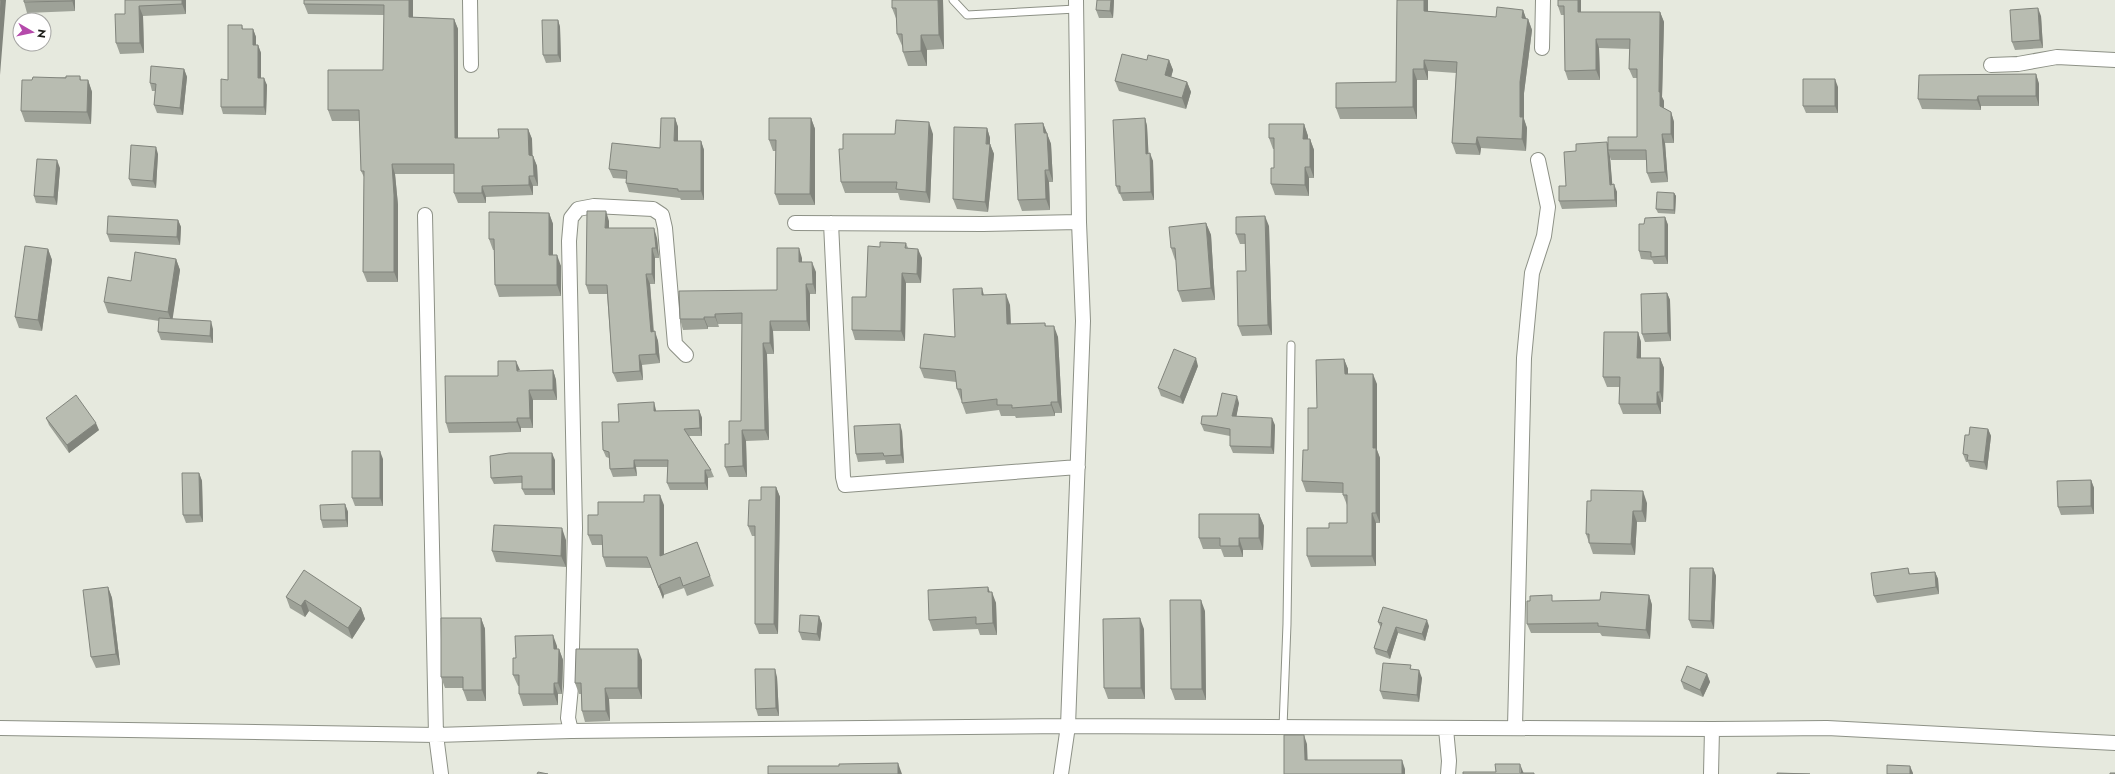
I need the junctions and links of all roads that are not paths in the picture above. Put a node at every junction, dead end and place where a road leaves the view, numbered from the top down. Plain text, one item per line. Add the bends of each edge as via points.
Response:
1 (470, 0) edge
2 (953, 0) edge
3 (1543, 0) edge
4 (1076, 4) edge
5 (1542, 48) dead end
6 (2115, 60) edge
7 (1991, 65) dead end
8 (471, 66) dead end
9 (1538, 160) dead end
10 (425, 215) dead end
11 (1079, 222) junction
12 (795, 223) dead end
13 (831, 223) junction
14 (1292, 345) dead end
15 (686, 355) dead end
16 (1078, 468) junction
17 (1068, 726) junction
18 (1283, 727) junction
19 (1515, 727) junction
20 (0, 728) edge
21 (1446, 729) junction
22 (1712, 729) junction
23 (571, 731) junction
24 (436, 735) junction
25 (2115, 743) edge
26 (441, 774) edge
27 (1061, 774) edge
28 (1448, 774) edge
29 (1711, 774) edge

1 - 8 street
2 - 4 lane via 967,15
3 - 5 street
4 - 11 street
6 - 7 street via 2057,57 2018,64
9 - 19 street via 1548,207 1544,236 1532,272 1524,358
10 - 24 street
11 - 13 street
11 - 16 street via 1082,320
12 - 13 street
13 - 16 street via 845,485
14 - 18 lane
15 - 23 street via 675,344 662,215 653,209 594,206 578,209 571,218 569,241 575,528 571,693 568,718
16 - 17 street
17 - 18 street
17 - 23 street
17 - 27 street
18 - 21 street
19 - 21 street
19 - 22 street
20 - 24 street
21 - 28 street
22 - 25 street via 1827,728
22 - 29 street
23 - 24 street
24 - 26 street

